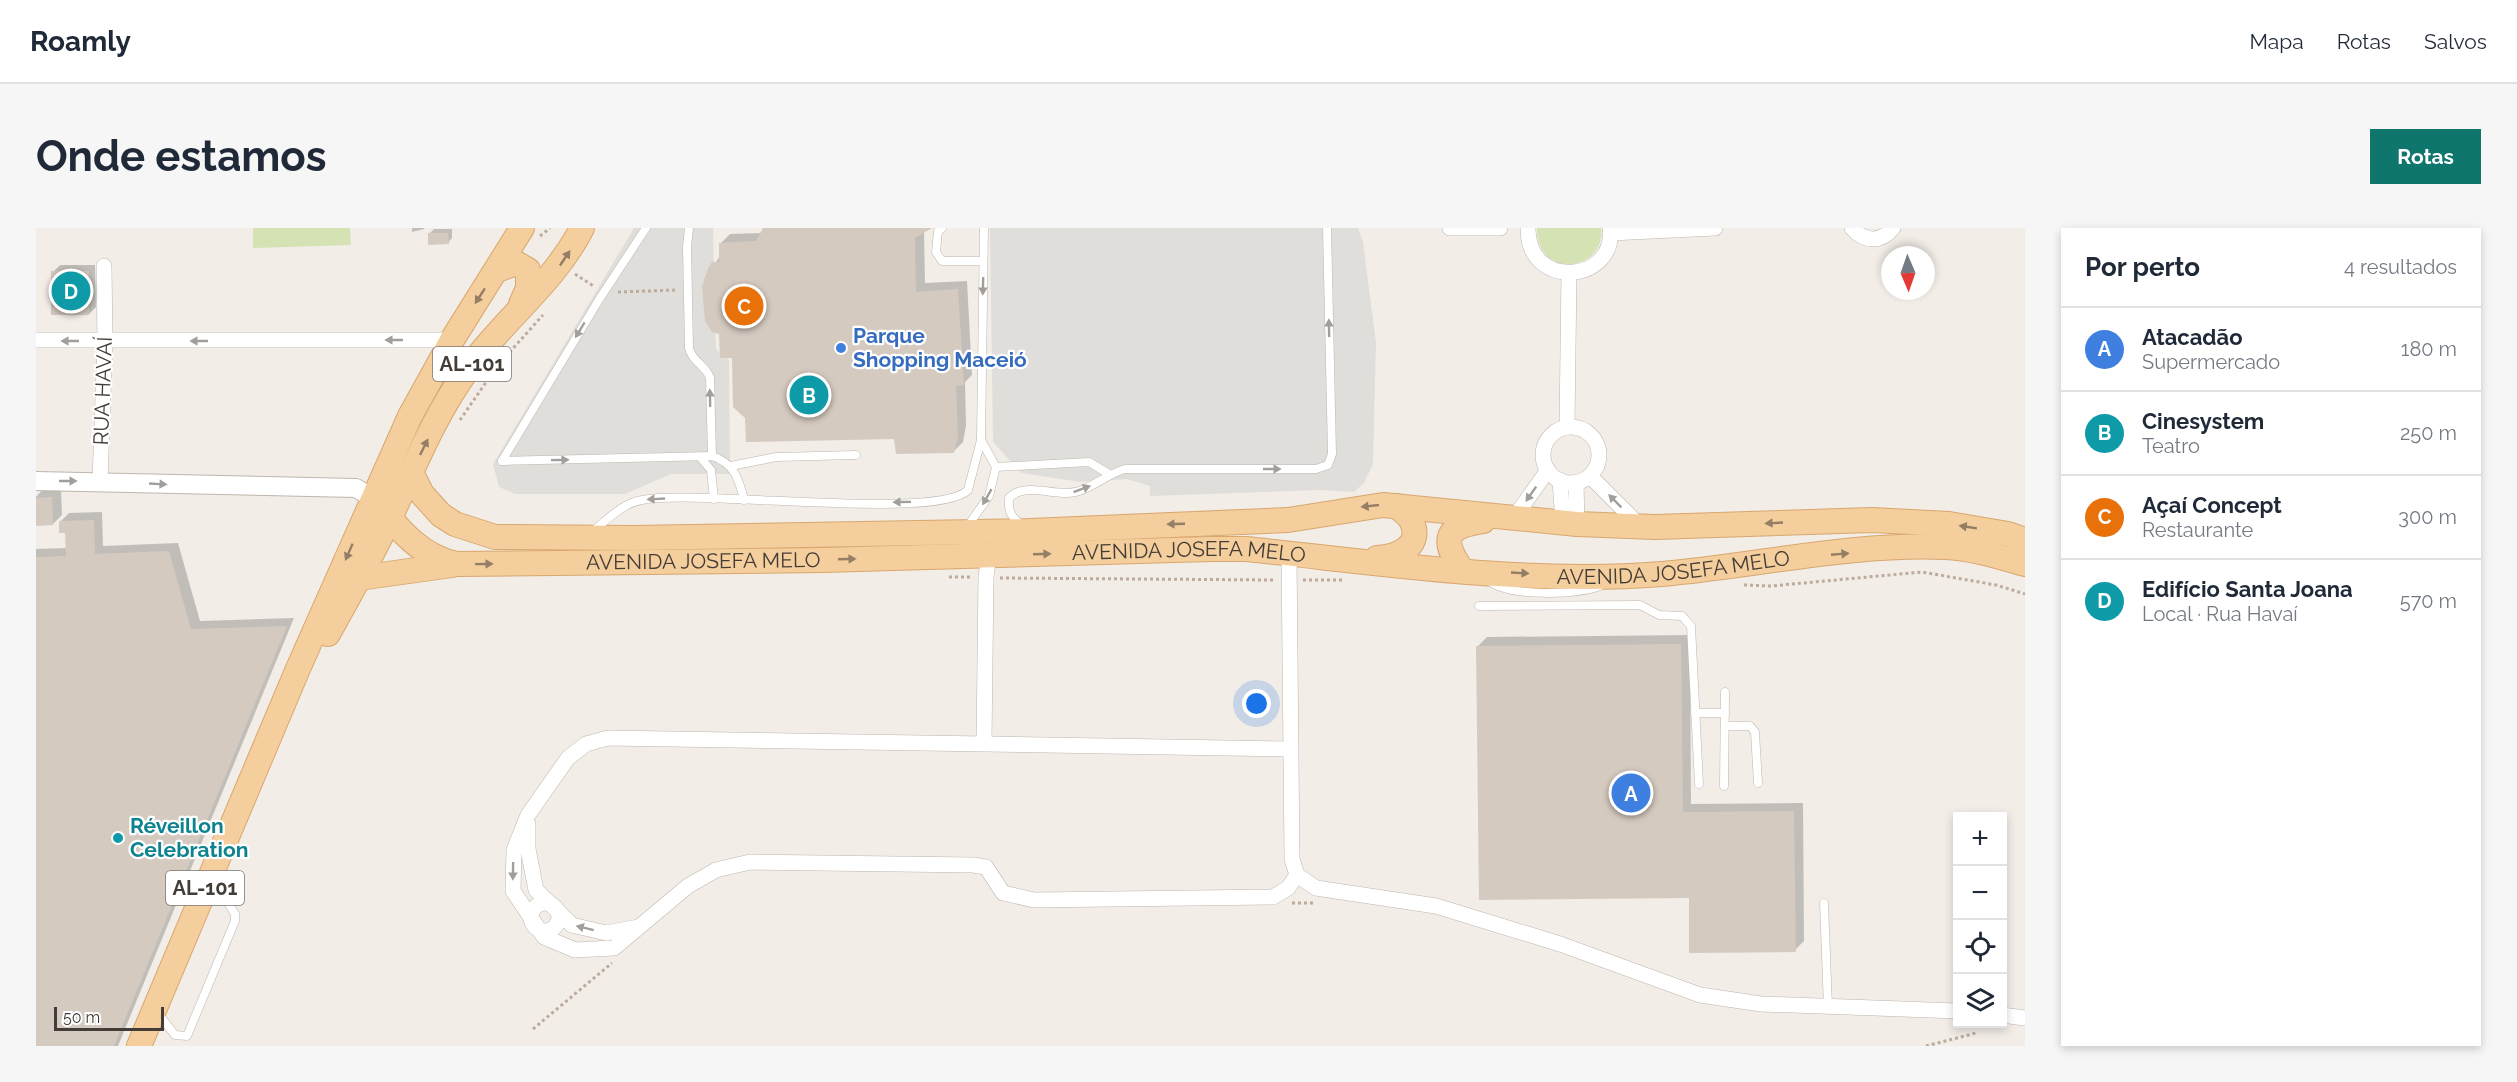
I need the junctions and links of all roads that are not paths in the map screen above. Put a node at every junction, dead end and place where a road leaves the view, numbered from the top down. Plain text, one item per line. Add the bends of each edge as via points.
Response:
1 (522, 228) edge
2 (582, 228) edge
3 (646, 228) edge
4 (689, 228) edge
5 (942, 228) edge
6 (984, 228) edge
7 (1327, 228) edge
8 (1450, 228) edge
9 (1500, 228) edge
10 (1528, 228) edge
11 (1715, 228) edge
12 (1852, 228) edge
13 (1893, 228) edge
14 (1610, 231) edge
15 (983, 261) junction
16 (104, 266) dead end
17 (497, 270) junction
18 (1569, 273) junction
19 (520, 306) junction
20 (36, 340) edge
21 (452, 340) junction
22 (105, 341) junction
23 (1567, 427) junction
24 (981, 440) junction
25 (856, 455) dead end
26 (712, 456) junction
27 (700, 457) junction
28 (730, 466) junction
29 (996, 467) junction
30 (1548, 470) junction
31 (411, 472) junction
32 (1109, 474) junction
33 (1583, 479) junction
34 (1560, 480) junction
35 (36, 481) edge
36 (100, 481) junction
37 (374, 499) junction
38 (714, 499) junction
39 (744, 500) junction
40 (1397, 506) junction
41 (1511, 518) junction
42 (389, 519) junction
43 (1570, 523) junction
44 (455, 524) junction
45 (1640, 526) junction
46 (1030, 531) junction
47 (963, 533) junction
48 (585, 538) junction
49 (2025, 540) edge
50 (428, 554) junction
51 (1289, 554) junction
52 (457, 564) junction
53 (2025, 564) edge
54 (988, 566) junction
55 (1345, 569) junction
56 (1469, 570) junction
57 (1619, 574) junction
58 (359, 578) junction
59 (1550, 591) junction
60 (1479, 606) dead end
61 (1549, 606) junction
62 (1725, 692) dead end
63 (1695, 713) junction
64 (1725, 713) junction
65 (1725, 726) junction
66 (274, 730) junction
67 (984, 743) junction
68 (1291, 749) junction
69 (1758, 783) dead end
70 (1699, 784) dead end
71 (1724, 786) dead end
72 (528, 815) junction
73 (210, 875) junction
74 (1297, 875) junction
75 (1824, 903) dead end
76 (553, 906) junction
77 (533, 926) junction
78 (642, 927) junction
79 (1828, 1007) junction
80 (155, 1008) junction
81 (1953, 1011) edge
82 (2007, 1016) edge
83 (2025, 1018) edge
84 (139, 1046) edge

1 - 17 main road, AL-101
19 -> 2 main road, AL-101 via 559,268
3 -> 27 lane via 502,461
26 -> 4 lane via 710,378 708,371 690,355
5 - 15 lane via 938,231 936,252 942,261
6 - 15 lane
32 -> 7 lane via 1125,469 1316,470 1328,465 1332,454
8 - 9 street
10 - 18 street via 1530,244 1538,259 1552,270
11 - 14 street
12 - 13 street via 1858,235 1873,240
14 - 18 street via 1602,257 1582,272
15 -> 24 lane
16 - 22 street, RUA HAVAÍ
17 - 19 main road via 516,263 528,270 528,288
17 -> 21 main road, AL-101
18 - 23 street
31 -> 19 main road, AL-101 via 468,369
22 -> 20 street
21 -> 22 street
21 - 37 main road, AL-101 via 410,416
22 - 36 street, RUA HAVAÍ
23 - 30 street via 1548,440 1543,455
23 - 33 street via 1583,429 1595,440 1600,454
24 - 29 lane
24 -> 39 lane via 973,480 968,490 955,499 865,503
25 - 28 lane via 776,457
26 - 27 lane
26 - 28 lane
27 - 38 lane via 711,470
28 - 39 lane
29 - 32 lane via 1089,462
29 -> 47 lane via 989,496
30 - 34 street
30 -> 41 street
31 - 42 main road, AL-101
31 - 44 main road, AVENIDA JOSEFA MELO via 429,504
46 -> 32 lane via 1011,516 1009,498 1015,491 1079,492
33 - 34 street
33 - 43 street
45 -> 33 street
34 - 43 street
35 -> 36 street
36 -> 37 street via 356,488
37 - 42 main road, AVENIDA JOSEFA MELO
37 -> 66 main road, AL-101
38 - 39 lane
38 -> 48 lane via 662,498 631,503
40 - 41 main road, AVENIDA JOSEFA MELO
40 -> 46 main road, AVENIDA JOSEFA MELO via 1360,507 1288,520
40 - 55 main road via 1411,520 1411,544 1390,558
41 - 43 main road, AVENIDA JOSEFA MELO
41 - 56 main road via 1463,524 1454,529 1450,547 1453,557
42 - 50 main road, AVENIDA JOSEFA MELO
42 - 58 main road, AL-101
43 - 45 main road, AVENIDA JOSEFA MELO
44 - 48 main road, AVENIDA JOSEFA MELO via 495,537
44 - 50 main road via 433,531 427,543
49 -> 45 main road, AVENIDA JOSEFA MELO via 1948,524 1872,520
46 - 47 main road, AVENIDA JOSEFA MELO
47 - 48 main road, AVENIDA JOSEFA MELO
50 - 52 main road, AVENIDA JOSEFA MELO
54 -> 51 main road, AVENIDA JOSEFA MELO via 1210,549
51 - 55 main road, AVENIDA JOSEFA MELO
51 - 68 street
52 -> 54 main road, AVENIDA JOSEFA MELO
52 - 58 main road
57 -> 53 main road, AVENIDA JOSEFA MELO via 1661,574 1874,550 1946,547
54 - 67 street
55 - 56 main road, AVENIDA JOSEFA MELO
56 -> 57 main road, AVENIDA JOSEFA MELO
56 - 59 lane via 1507,590
57 - 59 lane via 1584,591
58 - 66 main road, AL-101
59 - 61 lane
60 - 61 lane
61 - 63 lane via 1640,605 1659,615 1682,616 1691,626
62 - 64 lane
63 - 64 lane
63 - 70 lane
64 - 65 lane
65 - 69 lane via 1750,726 1755,732
65 - 71 lane
66 - 73 main road, AL-101
67 - 68 street
67 - 72 street via 608,738 586,744 568,758
68 - 74 street via 1292,859
72 - 76 street via 528,849 536,890
72 -> 77 street via 514,850 513,891
73 - 80 main road, AL-101
73 - 80 lane via 236,921 188,1036 175,1035
74 - 78 street via 1288,888 1273,897 1034,900 1003,893 986,867 973,865 750,862 716,870 688,886
74 - 79 street via 1316,888 1436,906 1700,995 1761,1004
75 - 79 lane
76 - 77 street via 540,903 533,908
76 - 77 street via 558,914 554,927 545,931
78 -> 76 street via 606,933 572,925
77 - 78 street via 544,938 575,950 614,948
79 - 81 street
80 - 84 main road, AL-101
82 - 83 street

